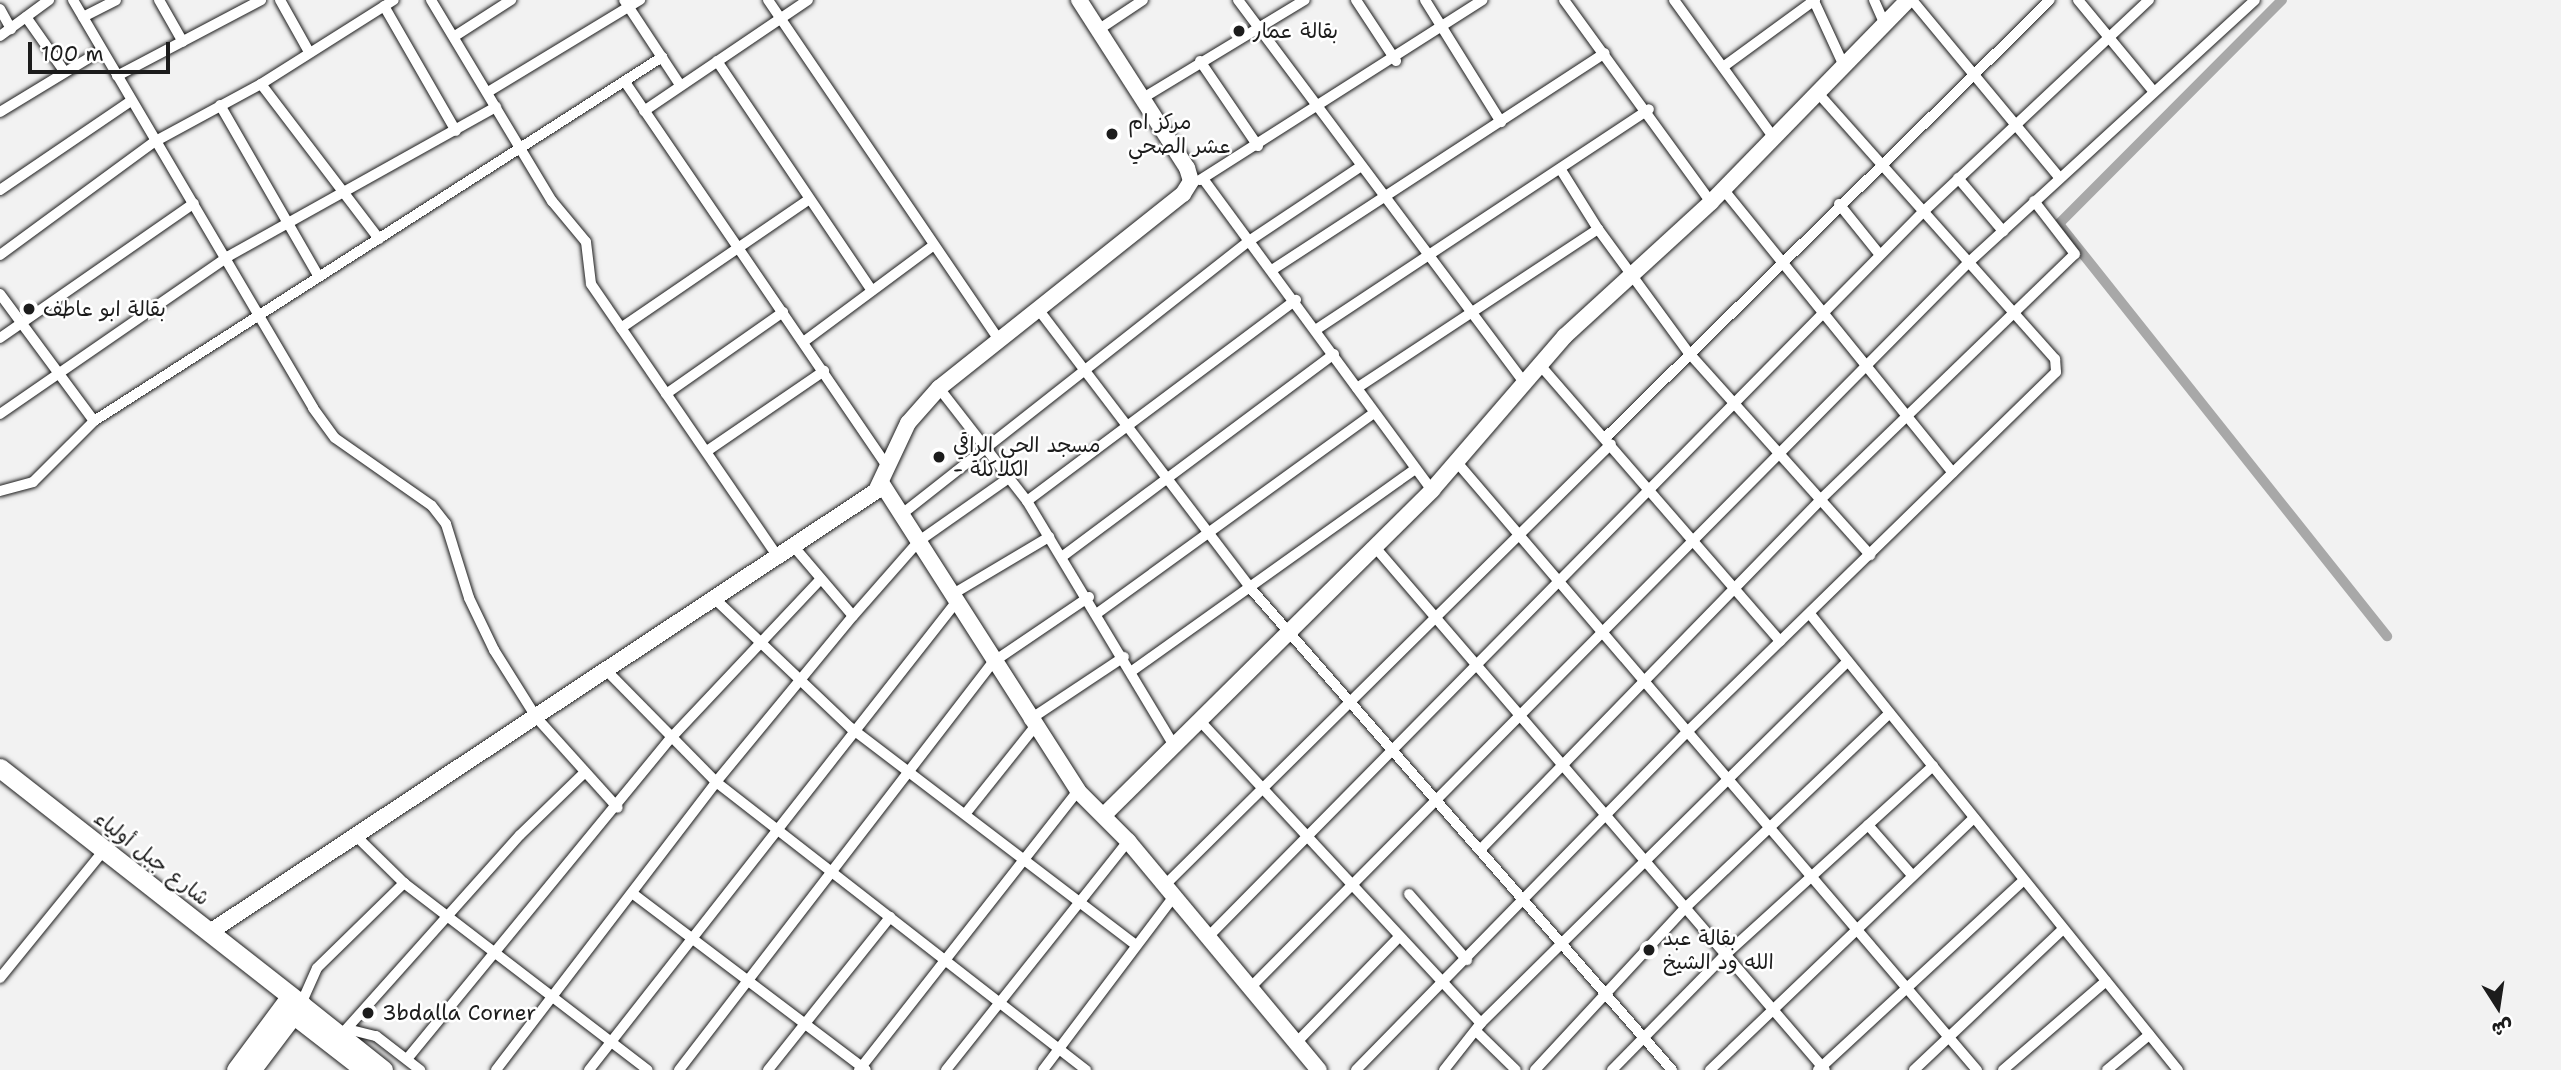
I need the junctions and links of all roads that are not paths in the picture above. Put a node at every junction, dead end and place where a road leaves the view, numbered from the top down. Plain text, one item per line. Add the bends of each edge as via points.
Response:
1 (49, 0) edge
2 (73, 0) edge
3 (116, 0) edge
4 (159, 0) edge
5 (261, 0) edge
6 (280, 0) edge
7 (432, 0) edge
8 (511, 0) edge
9 (640, 0) edge
10 (768, 0) edge
11 (808, 0) edge
12 (1079, 0) edge
13 (1143, 0) edge
14 (1238, 0) edge
15 (1305, 0) edge
16 (1356, 0) edge
17 (1425, 0) edge
18 (1483, 0) edge
19 (1564, 0) edge
20 (1674, 0) edge
21 (1814, 0) edge
22 (1874, 0) edge
23 (1910, 0) edge
24 (2050, 0) edge
25 (2078, 0) edge
26 (2149, 0) edge
27 (2236, 0) edge
28 (2255, 0) edge
29 (389, 3) edge
30 (627, 3) edge
31 (33, 4) edge
32 (0, 9) edge
33 (2244, 10) junction
34 (26, 17) junction
35 (83, 17) junction
36 (780, 19) junction
37 (1885, 25) junction
38 (1258, 26) junction
39 (1444, 28) junction
40 (11, 29) junction
41 (1098, 30) junction
42 (0, 36) edge
43 (455, 36) junction
44 (2109, 37) junction
45 (183, 42) junction
46 (102, 50) junction
47 (308, 50) junction
48 (1605, 53) junction
49 (662, 57) junction
50 (716, 61) junction
51 (1200, 61) junction
52 (1396, 61) junction
53 (1844, 66) junction
54 (1723, 67) junction
55 (64, 71) junction
56 (1973, 75) junction
57 (117, 76) junction
58 (625, 82) junction
59 (261, 84) junction
60 (680, 85) junction
61 (488, 92) junction
62 (2154, 92) junction
63 (1818, 93) junction
64 (1143, 98) junction
65 (131, 101) junction
66 (220, 105) junction
67 (496, 107) junction
68 (1320, 108) junction
69 (1649, 109) junction
70 (645, 111) junction
71 (0, 112) edge
72 (1501, 122) junction
73 (2015, 124) junction
74 (456, 131) junction
75 (1773, 137) junction
76 (154, 142) junction
77 (1258, 146) junction
78 (522, 150) junction
79 (1882, 163) junction
80 (1360, 167) junction
81 (1561, 170) junction
82 (2059, 177) junction
83 (1958, 178) junction
84 (1197, 180) junction
85 (1723, 189) junction
86 (0, 190) edge
87 (346, 192) junction
88 (808, 200) junction
89 (1382, 200) junction
90 (2035, 201) junction
91 (1711, 202) junction
92 (194, 203) junction
93 (1839, 204) junction
94 (1923, 212) junction
95 (289, 225) junction
96 (1598, 229) junction
97 (2003, 231) junction
98 (379, 239) junction
99 (1250, 241) junction
100 (934, 245) junction
101 (737, 248) junction
102 (0, 255) edge
103 (1880, 255) junction
104 (229, 256) junction
105 (1425, 258) junction
106 (1782, 261) junction
107 (1968, 263) junction
108 (1272, 270) junction
109 (317, 274) junction
110 (1630, 278) junction
111 (872, 291) junction
112 (0, 294) edge
113 (1296, 300) junction
114 (1038, 309) junction
115 (783, 312) junction
116 (1471, 312) junction
117 (2012, 312) junction
118 (261, 313) junction
119 (1822, 316) junction
120 (20, 323) junction
121 (621, 328) junction
122 (1317, 328) junction
123 (0, 338) edge
124 (998, 338) junction
125 (806, 340) junction
126 (1688, 352) junction
127 (1334, 354) junction
128 (1540, 365) junction
129 (1863, 369) junction
130 (58, 370) junction
131 (1083, 370) junction
132 (824, 371) junction
133 (1524, 383) junction
134 (939, 388) junction
135 (1357, 388) junction
136 (666, 394) junction
137 (1736, 405) junction
138 (2, 409) edge
139 (1374, 413) junction
140 (1904, 418) junction
141 (94, 421) junction
142 (1125, 422) junction
143 (1608, 441) junction
144 (707, 451) junction
145 (985, 451) junction
146 (1778, 451) junction
147 (1455, 460) junction
148 (889, 469) junction
149 (1414, 470) junction
150 (1953, 473) junction
151 (1010, 477) junction
152 (1168, 477) junction
153 (882, 484) junction
154 (1651, 489) junction
155 (1432, 490) junction
156 (0, 491) edge
157 (1027, 500) junction
158 (1820, 500) junction
159 (902, 514) junction
160 (1209, 534) junction
161 (1518, 534) junction
162 (1049, 537) junction
163 (1693, 538) junction
164 (919, 541) junction
165 (1374, 546) junction
166 (795, 548) junction
167 (1870, 555) junction
168 (1063, 556) junction
169 (779, 559) junction
170 (821, 579) junction
171 (1558, 583) junction
172 (1736, 587) junction
173 (1252, 590) junction
174 (955, 597) junction
175 (1088, 597) junction
176 (716, 600) junction
177 (1099, 612) junction
178 (1811, 614) junction
179 (853, 616) junction
180 (1434, 616) junction
181 (1289, 632) junction
182 (1601, 634) junction
183 (1780, 641) junction
184 (756, 643) junction
185 (1124, 657) junction
186 (1848, 661) junction
187 (993, 662) junction
188 (1475, 665) junction
189 (607, 671) junction
190 (1132, 671) junction
191 (796, 682) junction
192 (1643, 682) junction
193 (1349, 701) junction
194 (1519, 713) junction
195 (1890, 713) junction
196 (536, 717) junction
197 (1201, 722) junction
198 (1031, 725) junction
199 (851, 728) junction
200 (1688, 731) junction
201 (670, 739) junction
202 (1174, 746) junction
203 (1392, 751) junction
204 (1562, 765) junction
205 (1933, 766) junction
206 (0, 768) edge
207 (584, 773) junction
208 (911, 774) junction
209 (1730, 781) junction
210 (716, 782) junction
211 (1266, 790) junction
212 (1077, 791) junction
213 (1438, 802) junction
214 (618, 808) junction
215 (967, 813) junction
216 (1605, 814) junction
217 (1104, 815) junction
218 (1974, 818) junction
219 (1868, 825) junction
220 (1771, 826) junction
221 (777, 827) junction
222 (356, 836) junction
223 (1308, 838) junction
224 (1128, 841) junction
225 (104, 850) junction
226 (1480, 850) junction
227 (1023, 858) junction
228 (1643, 861) junction
229 (834, 872) junction
230 (1912, 875) junction
231 (1813, 879) junction
232 (2024, 880) junction
233 (404, 883) junction
234 (1350, 885) junction
235 (1169, 890) junction
236 (632, 893) junction
237 (1409, 894) dead end
238 (1076, 899) junction
239 (1522, 902) junction
240 (1684, 909) junction
241 (447, 916) junction
242 (890, 917) junction
243 (1856, 928) junction
244 (2063, 929) junction
245 (210, 932) junction
246 (694, 933) junction
247 (1398, 937) junction
248 (1208, 938) junction
249 (1560, 943) junction
250 (1136, 945) junction
251 (497, 954) junction
252 (1723, 957) junction
253 (941, 958) junction
254 (1467, 960) junction
255 (750, 977) junction
256 (0, 978) edge
257 (2106, 981) junction
258 (1443, 985) junction
259 (1905, 986) junction
260 (1250, 988) junction
261 (1604, 994) junction
262 (554, 998) junction
263 (998, 1000) junction
264 (288, 1002) junction
265 (1770, 1012) junction
266 (806, 1021) junction
267 (1479, 1028) junction
268 (344, 1032) junction
269 (2149, 1035) junction
270 (1947, 1036) junction
271 (1643, 1038) junction
272 (610, 1042) junction
273 (1296, 1044) junction
274 (1059, 1048) junction
275 (407, 1059) junction
276 (863, 1069) edge
277 (1822, 1069) edge
278 (236, 1070) edge
279 (251, 1070) edge
280 (364, 1070) edge
281 (384, 1070) edge
282 (420, 1070) edge
283 (496, 1070) edge
284 (589, 1070) edge
285 (648, 1070) edge
286 (679, 1070) edge
287 (768, 1070) edge
288 (946, 1070) edge
289 (1043, 1070) edge
290 (1086, 1070) edge
291 (1319, 1070) edge
292 (1356, 1070) edge
293 (1444, 1070) edge
294 (1516, 1070) edge
295 (1535, 1070) edge
296 (1612, 1070) edge
297 (1672, 1070) edge
298 (1710, 1070) edge
299 (1914, 1070) edge
300 (1977, 1070) edge
301 (2003, 1070) edge
302 (2107, 1070) edge
303 (2178, 1070) edge

1 - 31 street
2 - 35 street
3 - 35 street
4 - 45 street
5 - 45 street
6 - 47 street
7 - 43 street
8 - 43 street
9 - 30 street
10 - 36 street
11 - 36 street
12 - 41 street
13 - 41 street
14 - 38 street
15 - 38 street
16 - 52 street
17 - 39 street
18 - 39 street
19 - 48 street
20 - 54 street
21 - 53 street
21 - 54 street
22 - 37 street
23 - 37 street
23 - 56 street
24 - 56 street
25 - 44 street
26 - 44 street
27 - 33 street
28 - 33 street
29 - 47 street
29 - 74 street
30 - 49 street
30 - 61 street
31 - 34 street
32 - 40 street
33 - 62 street
34 - 40 street
34 - 55 street
35 - 46 street
36 - 50 street
36 - 100 street
37 - 53 street
38 - 51 street
38 - 68 street
39 - 52 street
39 - 72 street
40 - 42 street
41 - 64 street
43 - 61 street
44 - 62 street
44 - 73 street
45 - 57 street
46 - 55 street
46 - 57 street
47 - 59 street
48 - 69 street
48 - 72 street
49 - 58 street
49 - 60 street
50 - 60 street
50 - 88 street
51 - 64 street
51 - 77 street
52 - 68 street
53 - 63 street
54 - 75 street
55 - 71 street
56 - 73 street
56 - 79 street
57 - 65 street
58 - 70 street
58 - 78 street
59 - 66 street
59 - 87 street
60 - 70 street
61 - 67 street
62 - 82 street
63 - 75 street
63 - 79 street
64 - 84 street
65 - 76 street
65 - 86 street
66 - 76 street
66 - 95 street
67 - 74 street
67 - 78 street
68 - 77 street
68 - 80 street
69 - 81 street
69 - 91 street
70 - 101 street
72 - 89 street
73 - 82 street
73 - 83 street
74 - 87 street
75 - 85 street
76 - 92 street
76 - 102 street
77 - 84 street
78 - 98 street
78 - 121 street via 586,242 591,284
79 - 93 street
79 - 94 street
80 - 89 street
80 - 99 street
81 - 96 street
81 - 105 street
82 - 90 street
83 - 94 street
83 - 97 street
84 - 99 street
84 - 114 street
85 - 91 street
85 - 106 street
87 - 95 street
87 - 98 street
88 - 101 street
88 - 111 street
89 - 105 street
89 - 108 street
90 - 97 street
90 - 117 street via 2075,253
91 - 110 street
92 - 104 street
92 - 120 street
93 - 103 street
93 - 106 street
94 - 103 street
94 - 107 street
95 - 104 street
95 - 109 street
96 - 110 street
96 - 116 street
97 - 107 street
98 - 109 street
99 - 108 street
99 - 131 street
100 - 111 street
100 - 124 street
101 - 115 street
101 - 121 street
103 - 119 street
104 - 118 street
104 - 130 street
105 - 116 street
105 - 122 street
106 - 119 street
106 - 126 street
107 - 117 street
107 - 129 street
108 - 113 street
109 - 118 street
110 - 126 street
110 - 128 street
111 - 125 street
112 - 120 street
113 - 122 street
113 - 142 street
114 - 124 street
114 - 131 street
115 - 125 street
115 - 136 street
116 - 133 street
116 - 135 street
117 - 140 street
117 - 150 street via 2058,368
118 - 141 street
118 - 196 street via 335,438 432,506 446,524 468,598
119 - 129 street
119 - 137 street
120 - 123 street
120 - 130 street
121 - 136 street
122 - 127 street
124 - 134 street
125 - 132 street
126 - 137 street
126 - 143 street
127 - 135 street
127 - 152 street
128 - 133 street
128 - 143 street
129 - 140 street
129 - 146 street
130 - 138 street
130 - 141 street
131 - 142 street
131 - 145 street
132 - 144 street
132 - 148 street
133 - 147 street
134 - 145 street
134 - 148 street via 908,423
135 - 139 street
136 - 144 street
137 - 146 street
137 - 154 street
139 - 149 street
139 - 160 street
140 - 150 street
140 - 158 street
141 - 156 street via 33,482
142 - 152 street
142 - 157 street
143 - 154 street
143 - 161 street
144 - 169 street
145 - 151 street
145 - 159 street
146 - 158 street
146 - 163 street
147 - 155 street
147 - 161 street
148 - 153 street
149 - 155 street
149 - 173 street
150 - 167 street
151 - 157 street
151 - 164 street
152 - 160 street
152 - 168 street
153 - 159 street
153 - 166 street
154 - 163 street
154 - 171 street
155 - 165 street
157 - 162 street
158 - 167 street
158 - 172 street
159 - 164 street
160 - 173 street
160 - 177 street
161 - 171 street
161 - 180 street
162 - 168 street
162 - 174 street
163 - 172 street
163 - 182 street
164 - 174 street
164 - 179 street
165 - 180 street
165 - 181 street
166 - 169 street
166 - 170 street
167 - 178 street
168 - 175 street
169 - 176 street
170 - 179 street
170 - 184 street
171 - 182 street
171 - 188 street
172 - 183 street
172 - 192 street
173 - 181 street
173 - 190 street
174 - 187 street
174 - 199 street
175 - 177 street
175 - 187 street
176 - 184 street
176 - 189 street
177 - 185 street
178 - 183 street
178 - 186 street
179 - 191 street
180 - 188 street
180 - 193 street
181 - 193 street
181 - 197 street
182 - 192 street
182 - 194 street
183 - 200 street
184 - 191 street
184 - 201 street
185 - 190 street
185 - 198 street
186 - 195 street
186 - 209 street
187 - 198 street
187 - 208 street
188 - 194 street
188 - 203 street
189 - 196 street
189 - 201 street
190 - 202 street
191 - 199 street
191 - 210 street
192 - 200 street
192 - 204 street
193 - 203 street
193 - 211 street
194 - 204 street
194 - 213 street
195 - 205 street
195 - 220 street
196 - 207 street
196 - 222 street
197 - 202 street
197 - 211 street
198 - 212 street
198 - 215 street
199 - 208 street
199 - 221 street
200 - 209 street
200 - 216 street
201 - 210 street
201 - 214 street
202 - 217 street
203 - 213 street
203 - 223 street
204 - 216 street
204 - 226 street
205 - 218 street
205 - 219 street
206 - 225 highway, شارع جبل أولياء
207 - 214 street
207 - 241 street
208 - 215 street
208 - 229 street
209 - 220 street
209 - 228 street
210 - 221 street
210 - 236 street
211 - 223 street
211 - 235 street
212 - 217 street
212 - 227 street
213 - 226 street
213 - 234 street
214 - 251 street
215 - 227 street
216 - 228 street
216 - 239 street
217 - 224 street
218 - 230 street
218 - 232 street
219 - 230 street
219 - 231 street
220 - 231 street
220 - 240 street
221 - 229 street
221 - 246 street
222 - 233 street
222 - 245 street
223 - 234 street
223 - 248 street
224 - 235 street
224 - 238 street
225 - 245 highway, شارع جبل أولياء
225 - 256 street
226 - 239 street
227 - 238 street
227 - 253 street
228 - 240 street
228 - 249 street
229 - 242 street
229 - 255 street
230 - 243 street
231 - 243 street
231 - 252 street
232 - 244 street
232 - 259 street
233 - 241 street
233 - 264 street
234 - 247 street
234 - 260 street
235 - 248 street
235 - 250 street
236 - 246 street
236 - 262 street
237 - 254 street
238 - 250 street
238 - 263 street
239 - 249 street
239 - 254 street
240 - 252 street
240 - 261 street
241 - 251 street
241 - 268 street
242 - 253 street
242 - 266 street
243 - 259 street
243 - 265 street
244 - 257 street
244 - 270 street
245 - 264 highway, شارع جبل أولياء
246 - 255 street
246 - 272 street
247 - 258 street
247 - 273 street
248 - 260 street
249 - 261 street
249 - 267 street
250 - 274 street
251 - 262 street
251 - 275 street
252 - 265 street
252 - 271 street
253 - 263 street
253 - 276 street
254 - 258 street
255 - 266 street
255 - 286 street
257 - 269 street
257 - 301 street
258 - 267 street
258 - 292 street
259 - 270 street
259 - 277 street
260 - 273 street
261 - 271 street
261 - 295 street
262 - 272 street
262 - 283 street
263 - 274 street
263 - 288 street
264 - 268 main road, شارع جبل أولياء
264 - 278 highway
264 - 279 highway
264 - 280 main road, شارع جبل أولياء
265 - 277 street
265 - 298 street
266 - 276 street
266 - 287 street
267 - 293 street
267 - 294 street
268 - 275 street via 376,1036
268 - 281 main road, شارع جبل أولياء
269 - 302 street
269 - 303 street
270 - 299 street
270 - 300 street
271 - 296 street
271 - 297 street
272 - 284 street
272 - 285 street
273 - 291 street
274 - 289 street
274 - 290 street
275 - 282 street

